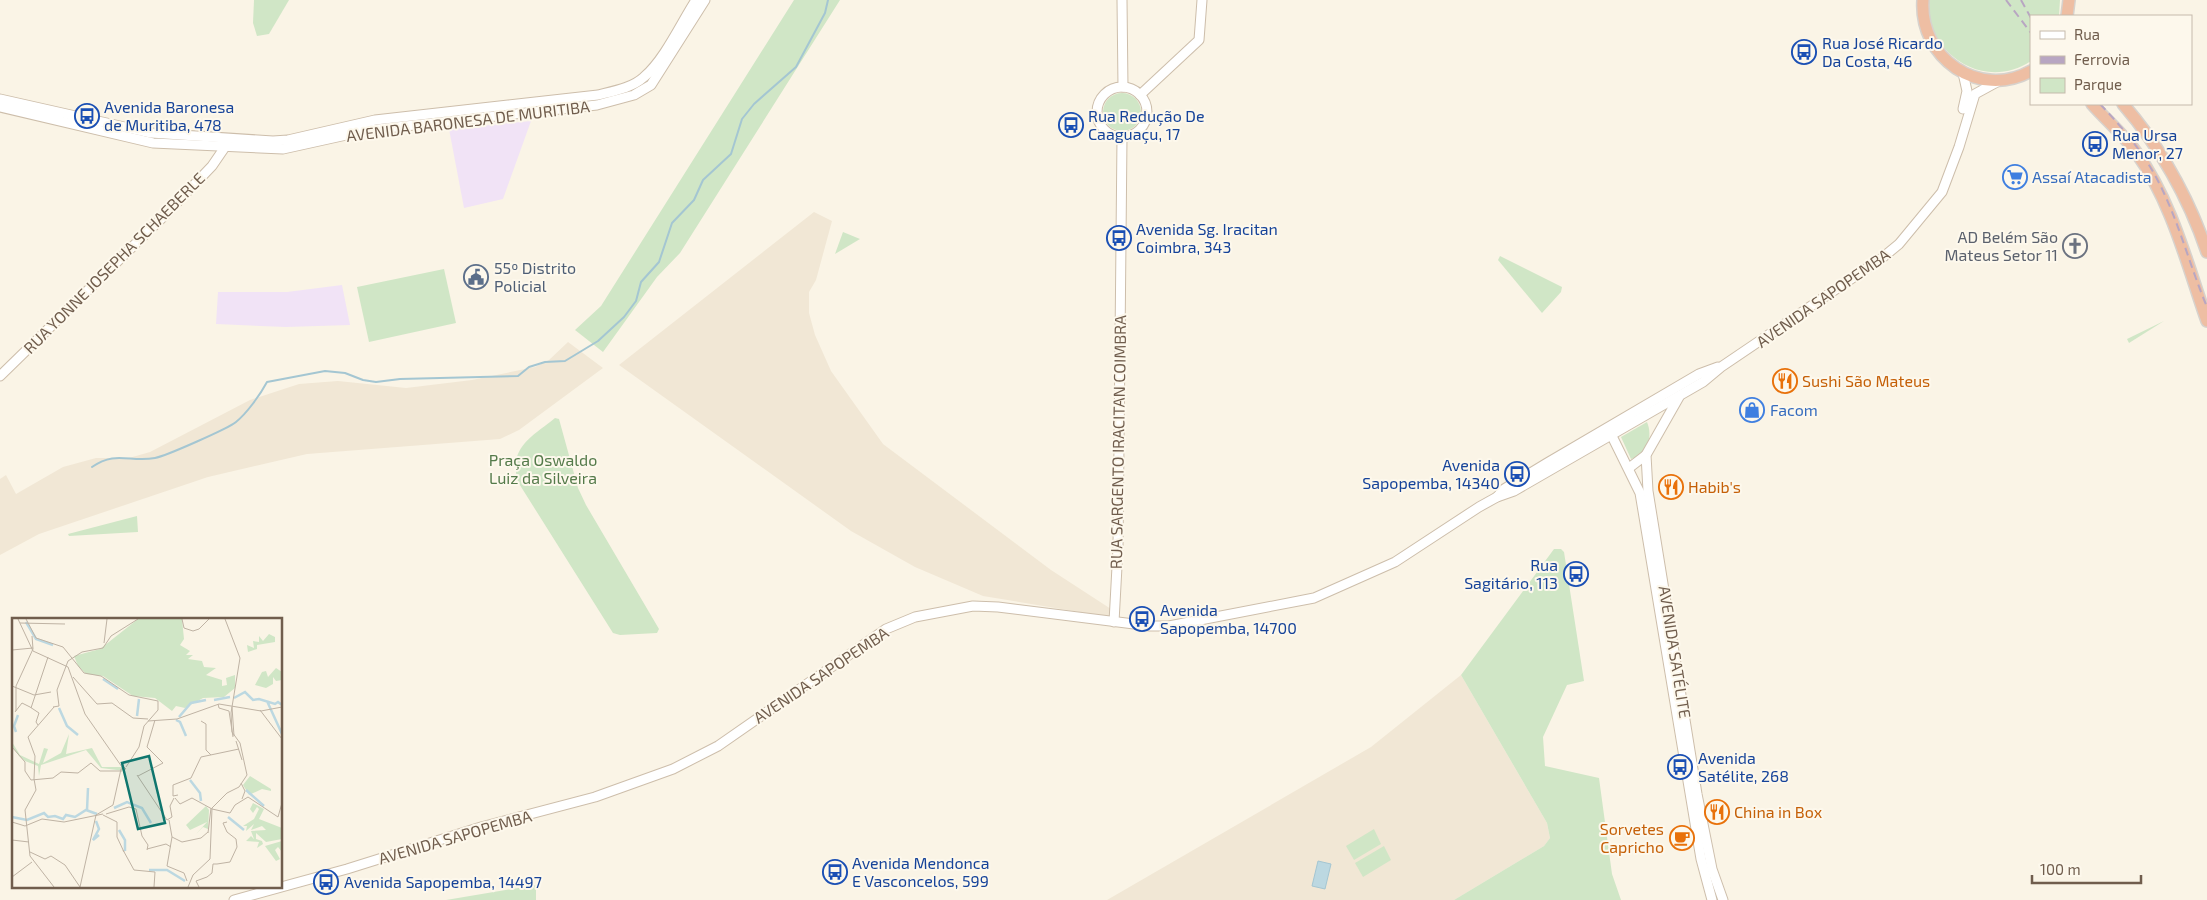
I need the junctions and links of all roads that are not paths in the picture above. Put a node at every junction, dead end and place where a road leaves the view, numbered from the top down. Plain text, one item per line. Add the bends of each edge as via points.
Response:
1 (696, 0) edge
2 (705, 0) edge
3 (1122, 0) edge
4 (1202, 0) edge
5 (1914, 0) edge
6 (2069, 0) edge
7 (1923, 4) edge
8 (2067, 15) edge
9 (656, 69) junction
10 (2030, 71) edge
11 (1964, 73) junction
12 (2000, 81) junction
13 (1123, 87) junction
14 (1140, 95) junction
15 (0, 99) edge
16 (2093, 105) edge
17 (2124, 105) edge
18 (0, 107) edge
19 (1122, 137) junction
20 (225, 147) junction
21 (1936, 197) junction
22 (2207, 252) edge
23 (2207, 321) edge
24 (1721, 367) junction
25 (0, 376) edge
26 (1681, 395) junction
27 (1648, 410) junction
28 (1610, 431) junction
29 (1656, 436) junction
30 (1646, 455) junction
31 (1630, 468) junction
32 (1114, 622) junction
33 (282, 887) edge
34 (278, 888) edge
35 (234, 900) edge
36 (1712, 900) edge
37 (1723, 900) edge

1 - 9 main road
2 - 9 main road
3 - 13 main road
4 - 14 main road via 1199,40
5 - 7 highway
6 - 8 highway
7 - 11 highway via 1924,20 1932,43 1947,62
9 - 15 main road, AVENIDA BARONESA DE MURITIBA via 625,88 598,95 376,120 288,140 152,133
9 - 20 main road, AVENIDA BARONESA DE MURITIBA via 651,85 634,96 597,105 369,130 283,149
10 - 12 highway
11 - 12 highway
11 - 21 main road, AVENIDA SAPOPEMBA via 1966,100
12 - 21 main road, AVENIDA SAPOPEMBA via 1975,94 1942,192
13 - 14 main road
13 - 19 main road via 1106,92 1100,99 1097,115 1103,128
14 - 19 main road via 1146,106 1143,124 1134,133
16 - 23 highway via 2119,131 2150,174 2173,224
17 - 22 highway via 2149,135 2173,172
18 - 20 main road, AVENIDA BARONESA DE MURITIBA via 153,143
19 - 32 main road, RUA SARGENTO IRACITAN COIMBRA via 1118,548
20 - 25 main road, RUA YONNE JOSEPHA SCHAEBERLE via 212,166 166,214
21 - 24 main road, AVENIDA SAPOPEMBA via 1899,244 1882,258
24 - 26 main road, AVENIDA SAPOPEMBA
24 - 27 main road, AVENIDA SAPOPEMBA via 1706,371
26 - 27 main road, AVENIDA SAPOPEMBA
26 - 29 main road
27 - 28 main road, AVENIDA SAPOPEMBA
27 - 29 main road
28 - 31 main road, AVENIDA SATÉLITE
28 - 32 main road, AVENIDA SAPOPEMBA via 1504,489 1497,497 1395,562 1314,598 1169,626
29 - 30 main road
30 - 31 main road
30 - 37 main road, AVENIDA SATÉLITE via 1648,491 1697,794 1712,869
31 - 36 main road, AVENIDA SATÉLITE via 1640,493 1701,860
32 - 33 main road, AVENIDA SAPOPEMBA via 981,606 915,617 886,629 718,746 665,772 595,797 481,827
34 - 35 main road, AVENIDA SAPOPEMBA

